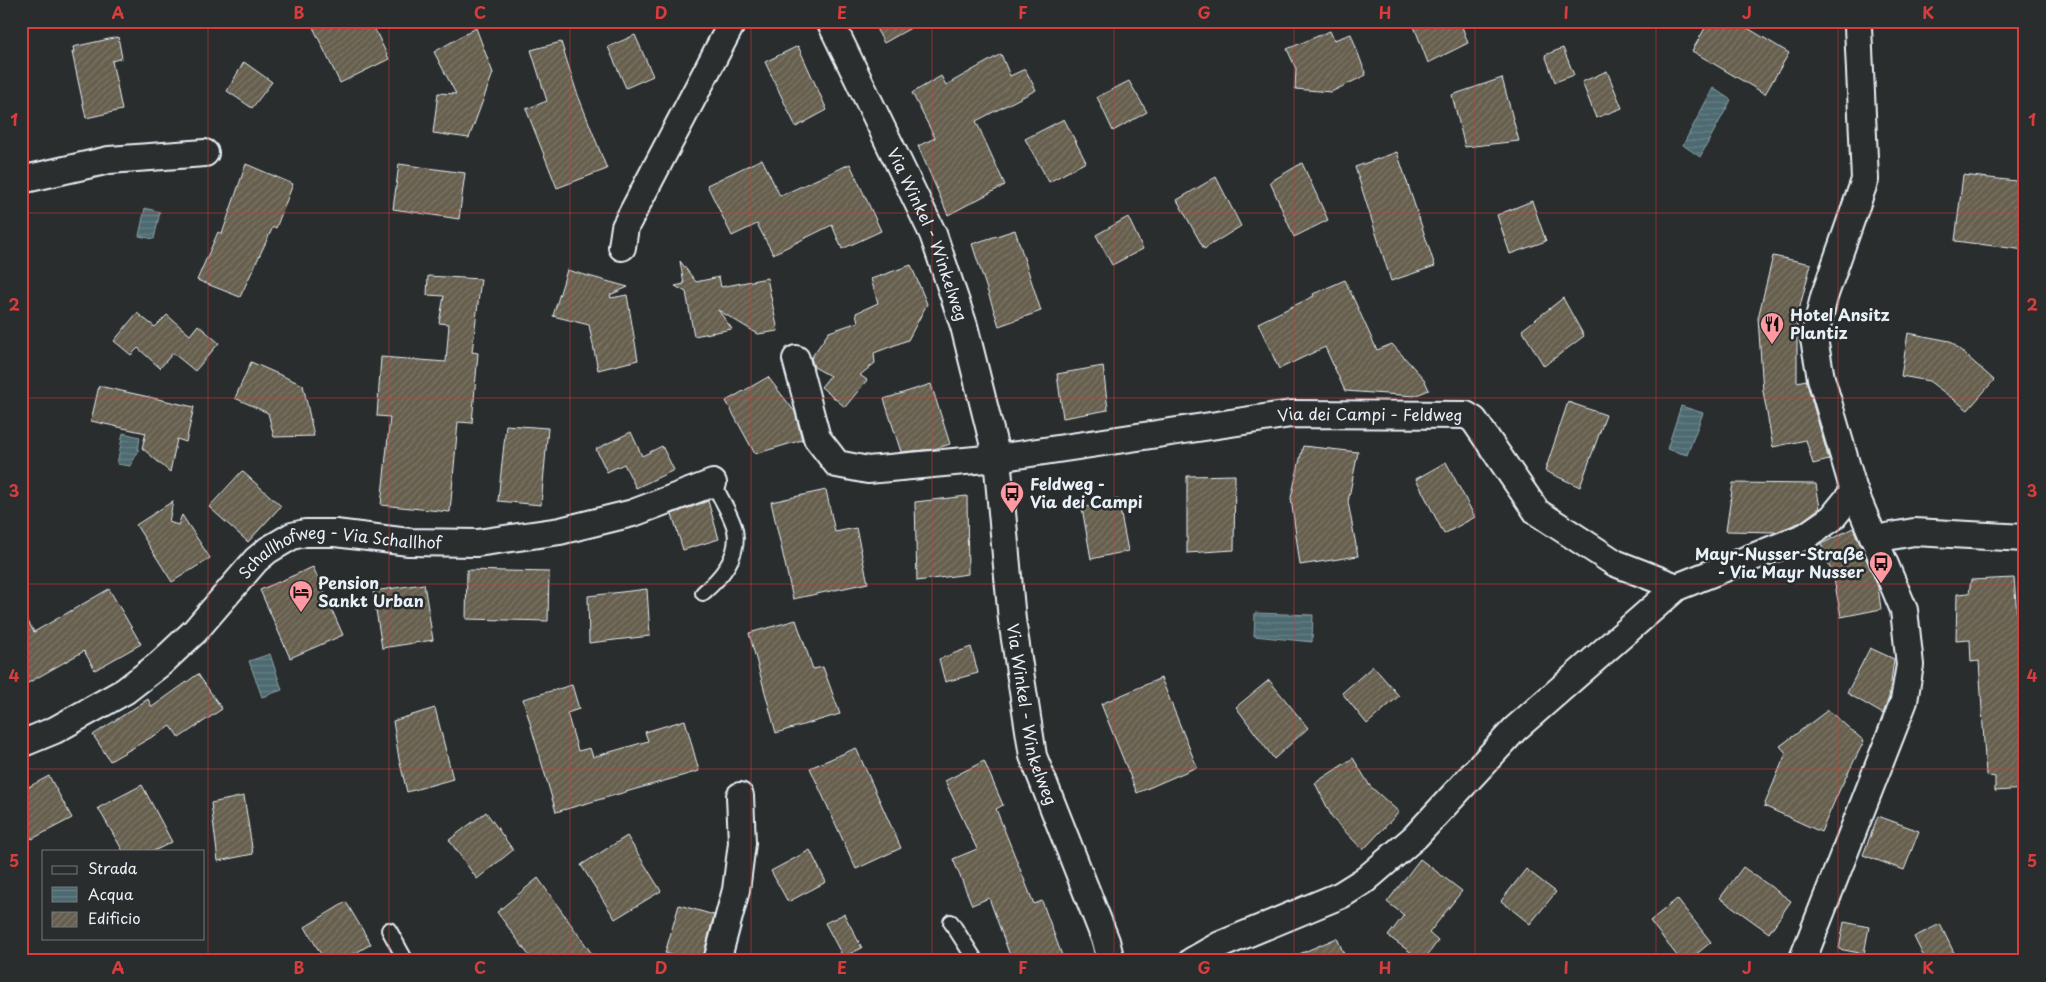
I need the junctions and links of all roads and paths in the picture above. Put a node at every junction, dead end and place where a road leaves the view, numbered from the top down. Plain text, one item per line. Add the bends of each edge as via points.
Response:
1 (733, 21) edge
2 (830, 21) edge
3 (1860, 23) edge
4 (205, 153) dead end
5 (21, 180) edge
6 (622, 247) dead end
7 (796, 358) dead end
8 (997, 458) junction
9 (713, 483) joint
10 (1854, 491) junction
11 (1875, 538) junction
12 (2024, 542) edge
13 (1677, 587) junction
14 (704, 593) dead end
15 (21, 744) edge
16 (740, 796) dead end
17 (950, 922) dead end
18 (389, 930) dead end
19 (406, 961) edge
20 (717, 961) edge
21 (976, 961) edge
22 (1111, 961) edge
23 (1192, 961) edge
24 (1802, 961) edge

1 - 6 street via 625,227
2 - 8 street, Via Winkel - Winkelweg via 933,234 964,326
3 - 10 street via 1865,180 1824,297 1814,339 1821,378
4 - 5 street via 109,160
7 - 8 street via 818,438 837,464 868,470
8 - 13 street, Via dei Campi - Feldweg via 1291,414 1466,415 1474,420 1537,512 1615,563
8 - 22 street, Via Winkel - Winkelweg via 1012,620 1033,756
9 - 14 lane via 735,529 735,554
9 - 15 street, Schallhofweg - Via Schallhof via 633,513 569,529 477,543 409,542 335,533 292,536 256,560 195,630 161,663 125,691 55,730
10 - 11 street
10 - 13 street via 1832,518 1806,536
11 - 12 street via 1914,532
11 - 24 street via 1904,610 1910,664 1904,701
13 - 23 street via 1515,729 1415,837 1365,880 1341,895 1220,945
16 - 20 street via 742,843 736,890
17 - 21 lane
18 - 19 lane

